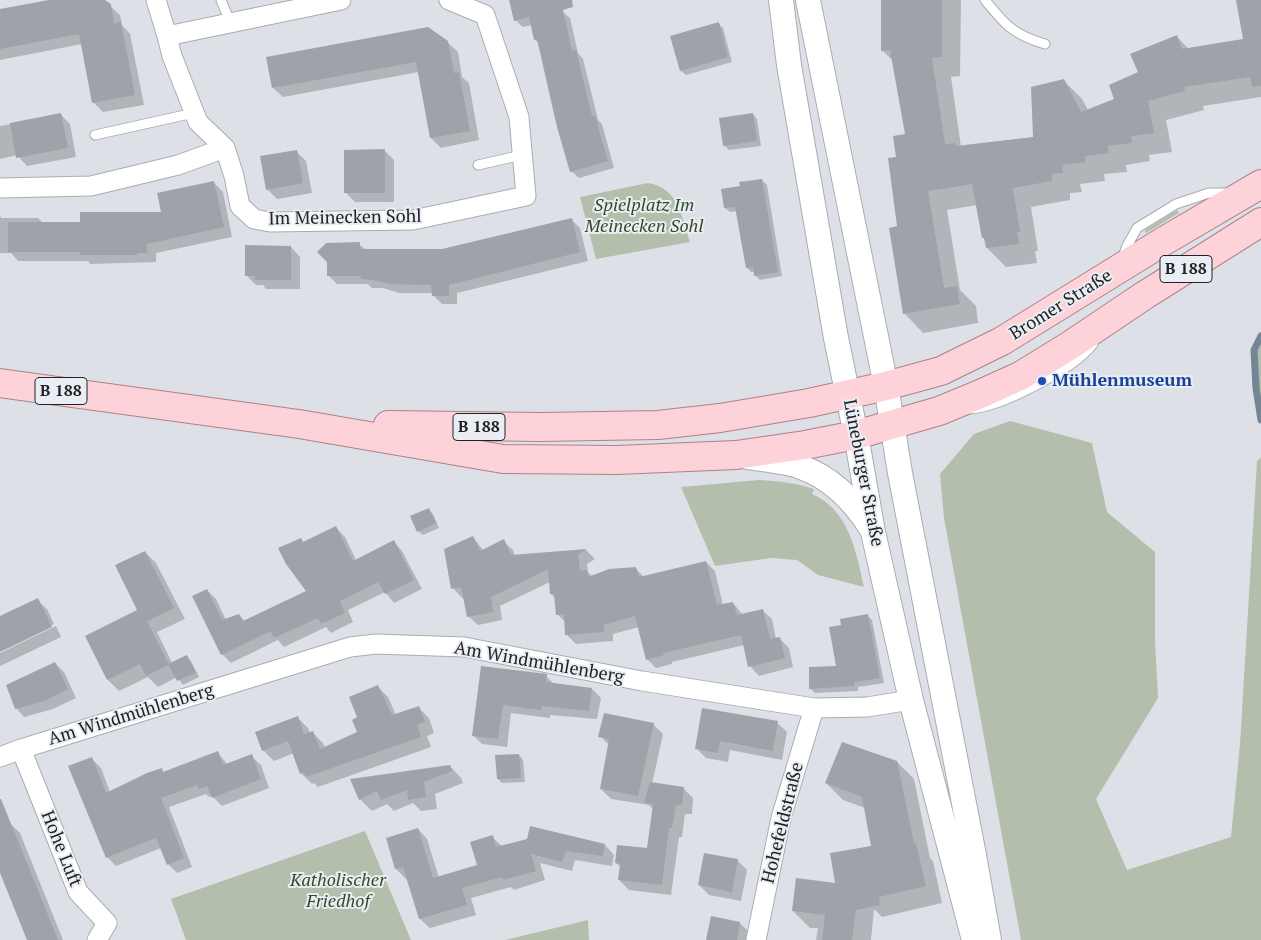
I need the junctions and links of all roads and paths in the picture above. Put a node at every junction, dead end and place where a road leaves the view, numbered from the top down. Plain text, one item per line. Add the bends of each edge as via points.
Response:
1 (156, 0) edge
2 (221, 0) edge
3 (341, 0) edge
4 (448, 0) edge
5 (781, 0) edge
6 (808, 0) edge
7 (984, 0) edge
8 (230, 22) junction
9 (167, 36) junction
10 (1045, 44) dead end
11 (194, 113) junction
12 (95, 135) dead end
13 (225, 148) junction
14 (522, 155) junction
15 (478, 165) dead end
16 (0, 188) edge
17 (1253, 189) edge
18 (1261, 222) edge
19 (0, 383) edge
20 (886, 386) junction
21 (848, 395) junction
22 (299, 424) junction
23 (892, 426) junction
24 (856, 435) junction
25 (736, 455) junction
26 (873, 532) junction
27 (912, 700) junction
28 (814, 708) junction
29 (22, 748) junction
30 (0, 757) edge
31 (97, 940) edge
32 (756, 940) edge
33 (974, 940) edge
34 (989, 940) edge

1 - 9 street, Im Meinecken Sohl
2 - 8 lane
3 - 8 street
4 - 14 street, Im Meinecken Sohl via 485,15 518,118
5 - 21 street, Lüneburger Straße via 789,65
6 - 20 street, Lüneburger Straße
7 - 10 lane via 1001,20 1024,38
8 - 9 street
9 - 11 street, Im Meinecken Sohl
11 - 12 lane
11 - 13 street, Im Meinecken Sohl via 198,122
13 - 14 street, Im Meinecken Sohl via 240,206 254,219 270,222 413,220 526,196
13 - 16 street via 178,165 91,186
14 - 15 lane
17 - 20 main road, Bromer Straße / B 188 via 1002,341 941,371
18 - 23 main road, Bromer Straße / B 188 via 1020,376 939,411
19 - 22 main road, B 188
20 - 21 main road, Bromer Straße / B 188
20 - 23 street, Lüneburger Straße
21 - 22 main road, B 188 via 720,418 658,425
21 - 24 street, Lüneburger Straße
22 - 25 main road, B 188 via 503,459 617,460
23 - 24 main road, B 188
23 - 34 street, Lüneburger Straße
24 - 25 main road, B 188
24 - 26 street, Lüneburger Straße
25 - 26 street via 800,466 824,478 844,493
26 - 27 street, Lüneburger Straße
27 - 28 street, Am Windmühlenberg via 867,707
27 - 33 street, Lüneburger Straße
28 - 29 street, Am Windmühlenberg via 642,681 464,647 376,644 350,647
28 - 32 street, Hohefeldstraße via 781,818
29 - 30 street, Am Windmühlenberg
29 - 31 street, Hohe Luft via 78,892 107,923

